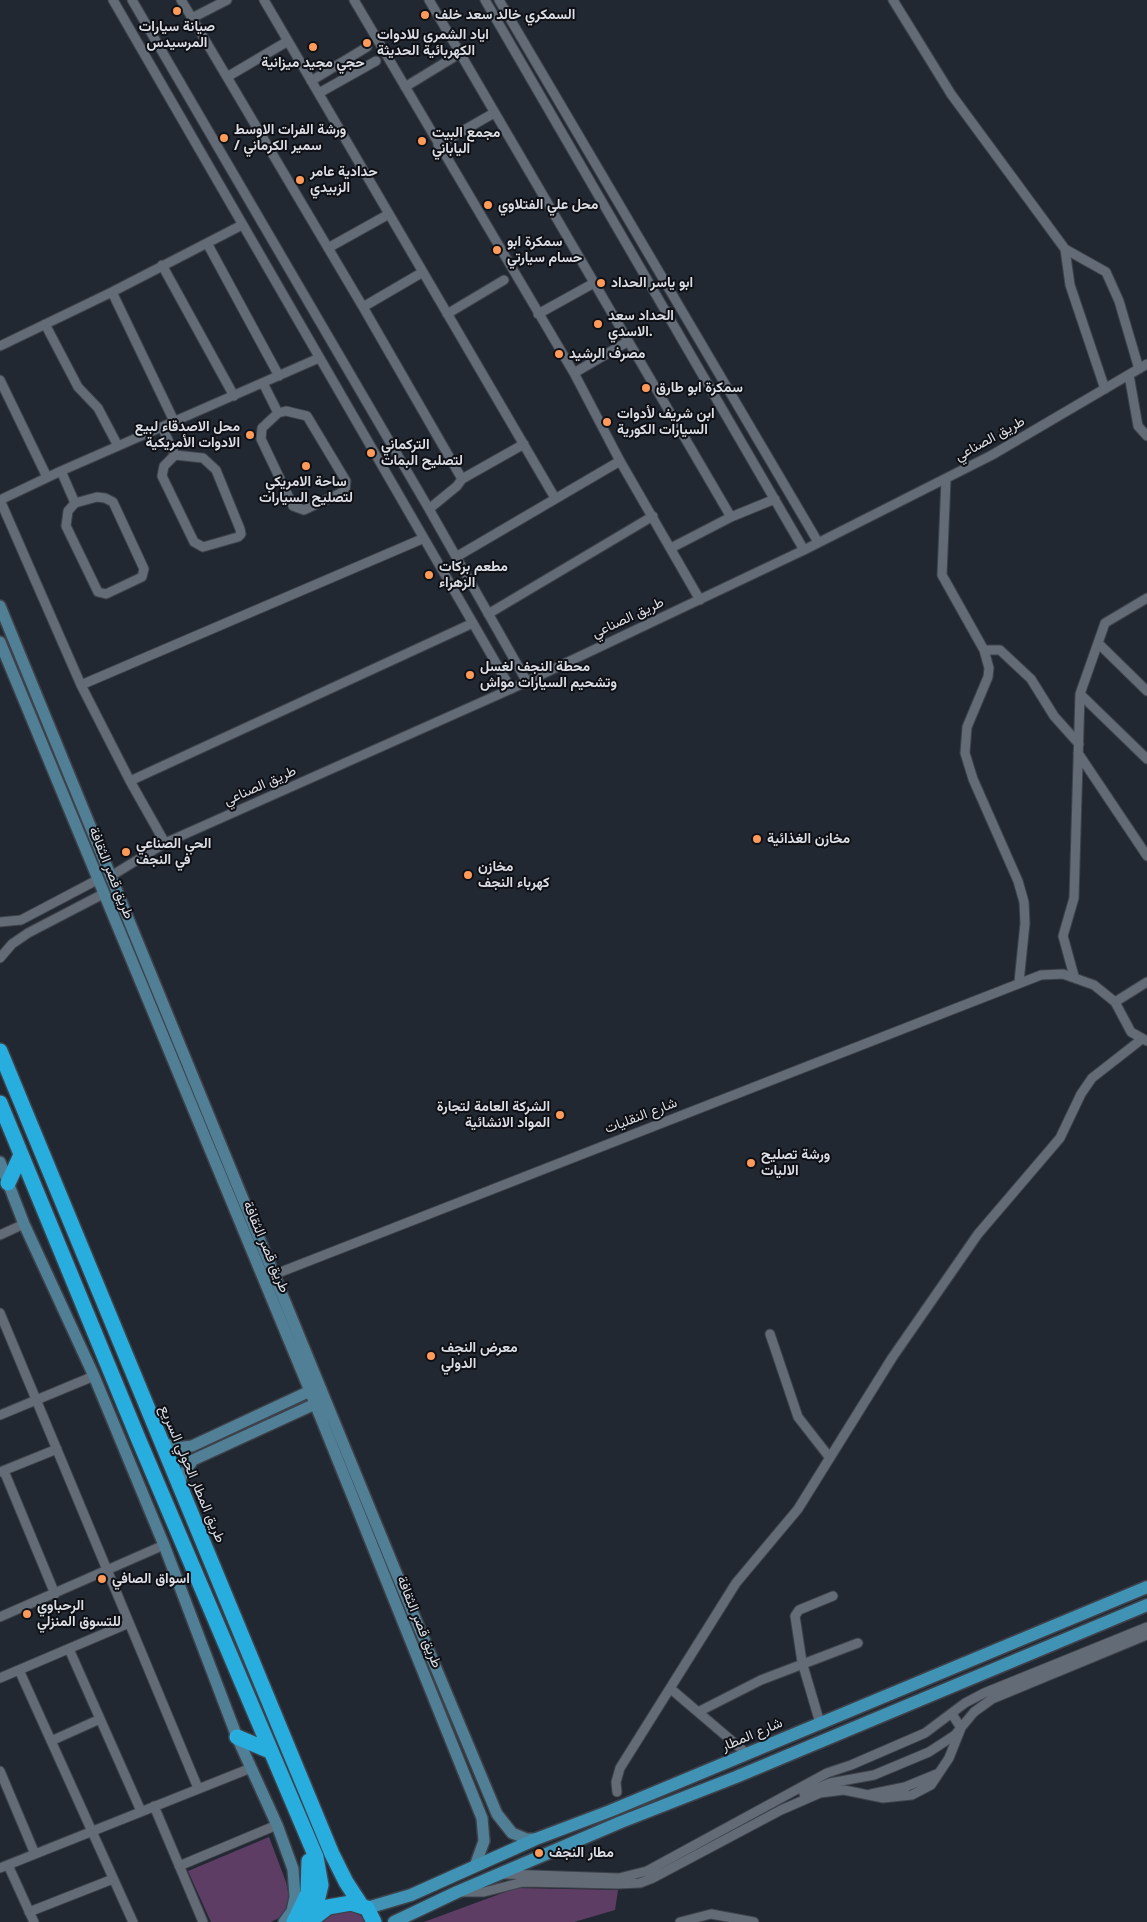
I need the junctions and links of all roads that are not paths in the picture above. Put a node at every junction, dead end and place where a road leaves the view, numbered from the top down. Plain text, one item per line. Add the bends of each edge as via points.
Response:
1 (113, 0) edge
2 (132, 0) edge
3 (181, 0) edge
4 (227, 0) edge
5 (264, 0) edge
6 (354, 0) edge
7 (429, 0) edge
8 (485, 0) edge
9 (499, 0) edge
10 (894, 0) edge
11 (192, 18) junction
12 (288, 41) junction
13 (367, 47) dead end
14 (459, 54) junction
15 (376, 61) dead end
16 (227, 77) junction
17 (311, 81) junction
18 (404, 87) junction
19 (319, 93) junction
20 (188, 96) junction
21 (172, 103) junction
22 (197, 113) junction
23 (494, 113) junction
24 (183, 120) junction
25 (438, 145) junction
26 (389, 214) junction
27 (242, 225) junction
28 (632, 226) junction
29 (620, 232) junction
30 (207, 243) junction
31 (328, 248) junction
32 (1066, 249) junction
33 (162, 265) junction
34 (423, 272) junction
35 (504, 280) dead end
36 (594, 283) junction
37 (112, 292) junction
38 (363, 307) junction
39 (447, 314) junction
40 (538, 314) junction
41 (45, 324) junction
42 (627, 342) junction
43 (0, 346) edge
44 (319, 358) junction
45 (1143, 366) edge
46 (574, 373) junction
47 (1129, 375) junction
48 (279, 376) junction
49 (0, 380) edge
50 (263, 383) junction
51 (1105, 389) junction
52 (730, 392) junction
53 (234, 396) junction
54 (717, 400) junction
55 (278, 413) junction
56 (174, 421) junction
57 (162, 427) junction
58 (1147, 436) edge
59 (524, 444) junction
60 (118, 446) junction
61 (175, 455) junction
62 (620, 461) junction
63 (61, 471) junction
64 (47, 477) junction
65 (946, 479) junction
66 (462, 480) junction
67 (555, 498) junction
68 (775, 499) junction
69 (0, 500) edge
70 (75, 503) junction
71 (429, 509) junction
72 (653, 516) junction
73 (730, 517) junction
74 (422, 538) junction
75 (818, 542) junction
76 (672, 548) junction
77 (804, 550) junction
78 (456, 557) junction
79 (1147, 598) edge
80 (700, 600) junction
81 (0, 606) edge
82 (488, 614) junction
83 (474, 623) junction
84 (0, 642) edge
85 (1098, 643) junction
86 (984, 650) junction
87 (527, 682) junction
88 (81, 685) junction
89 (511, 689) junction
90 (1147, 691) edge
91 (1080, 694) junction
92 (1078, 748) junction
93 (1147, 759) edge
94 (130, 781) junction
95 (165, 843) junction
96 (100, 850) junction
97 (87, 855) junction
98 (1147, 856) edge
99 (111, 876) junction
100 (97, 880) junction
101 (103, 894) junction
102 (0, 922) edge
103 (0, 958) edge
104 (1074, 976) junction
105 (1019, 982) junction
106 (1147, 982) edge
107 (158, 992) junction
108 (146, 998) junction
109 (1116, 1002) junction
110 (1144, 1040) edge
111 (0, 1051) edge
112 (0, 1103) edge
113 (21, 1156) junction
114 (0, 1162) edge
115 (8, 1183) junction
116 (24, 1224) junction
117 (0, 1235) edge
118 (273, 1275) junction
119 (0, 1313) edge
120 (770, 1334) dead end
121 (94, 1376) junction
122 (310, 1391) junction
123 (142, 1394) junction
124 (122, 1398) junction
125 (36, 1400) junction
126 (315, 1404) junction
127 (0, 1415) edge
128 (159, 1437) junction
129 (138, 1438) junction
130 (185, 1448) junction
131 (57, 1449) junction
132 (830, 1458) junction
133 (193, 1460) junction
134 (2, 1472) edge
135 (178, 1482) junction
136 (164, 1546) junction
137 (108, 1571) junction
138 (1147, 1587) edge
139 (55, 1594) junction
140 (833, 1596) dead end
141 (1147, 1604) edge
142 (0, 1617) edge
143 (129, 1623) junction
144 (1147, 1627) edge
145 (1147, 1635) edge
146 (858, 1643) dead end
147 (69, 1649) junction
148 (802, 1662) junction
149 (19, 1670) junction
150 (0, 1678) edge
151 (671, 1689) junction
152 (698, 1712) junction
153 (952, 1714) junction
154 (100, 1719) junction
155 (820, 1723) junction
156 (961, 1728) junction
157 (238, 1737) junction
158 (51, 1741) junction
159 (759, 1748) junction
160 (270, 1751) junction
161 (746, 1753) junction
162 (727, 1762) junction
163 (765, 1764) junction
164 (846, 1767) junction
165 (251, 1768) junction
166 (0, 1771) edge
167 (736, 1776) junction
168 (850, 1779) junction
169 (198, 1788) junction
170 (617, 1792) dead end
171 (10, 1796) junction
172 (0, 1800) edge
173 (154, 1806) junction
174 (768, 1807) junction
175 (141, 1811) junction
176 (298, 1814) junction
177 (277, 1825) junction
178 (92, 1831) junction
179 (536, 1839) junction
180 (35, 1854) junction
181 (4, 1866) edge
182 (179, 1866) junction
183 (475, 1866) junction
184 (501, 1874) junction
185 (113, 1879) junction
186 (457, 1892) junction
187 (364, 1906) junction
188 (29, 1912) junction
189 (311, 1920) edge
190 (34, 1922) edge
191 (133, 1922) edge
192 (203, 1922) edge
193 (284, 1922) edge
194 (294, 1922) edge
195 (374, 1922) edge
196 (394, 1922) edge
197 (680, 1922) edge
198 (754, 1922) edge

1 - 21 street
2 - 20 street
3 - 11 street
4 - 11 street
5 - 12 street
6 - 18 street
7 - 14 street
8 - 29 street
9 - 28 street
10 - 32 street via 951,94
11 - 16 street
12 - 16 street
12 - 17 street
13 - 17 street
14 - 18 street
14 - 23 street
15 - 19 street
16 - 31 street
17 - 19 street
18 - 25 street
19 - 26 street
20 - 21 street via 182,104
20 - 22 street
21 - 24 street
22 - 24 street via 188,112
22 - 71 street
23 - 25 street
23 - 36 street
24 - 27 street
25 - 40 street
26 - 31 street
26 - 34 street
27 - 30 street
27 - 44 street
28 - 29 street
28 - 52 street
29 - 54 street
30 - 33 street
30 - 48 street
31 - 38 street
32 - 45 street via 1106,272
32 - 51 street via 1070,285
33 - 37 street
33 - 53 street
34 - 38 street
34 - 39 street
35 - 39 street
36 - 40 street
36 - 42 street
37 - 41 street
37 - 56 street
38 - 66 street
39 - 59 street
40 - 46 street
41 - 43 street
41 - 60 street via 78,387 98,408
42 - 46 street
42 - 73 street
44 - 48 street
44 - 74 street
45 - 47 street, طريق الصناعي
46 - 62 street
47 - 51 street, طريق الصناعي
47 - 58 street via 1138,426
48 - 50 street
49 - 64 street
50 - 53 street
50 - 55 street
51 - 65 street, طريق الصناعي
52 - 54 street
52 - 75 street
53 - 56 street
54 - 68 street
55 - 55 street via 262,428 261,438 293,506 304,510 345,490 346,481 307,416 286,411
56 - 57 street
57 - 60 street
57 - 61 street
59 - 66 street
59 - 67 street
60 - 63 street
61 - 61 street via 164,466 162,476 194,542 203,547 238,537 240,529 216,470 203,458
62 - 67 street
62 - 72 street
63 - 64 street
63 - 70 street
64 - 69 street
65 - 75 street, طريق الصناعي
65 - 86 street via 942,575
66 - 71 street
67 - 78 street
68 - 73 street
68 - 77 street
69 - 88 street
70 - 70 street via 68,511 66,526 98,592 106,594 142,577 144,569 113,502 97,497
71 - 78 street
72 - 76 street
72 - 82 street
73 - 76 street
74 - 83 street
74 - 88 street
75 - 77 street, طريق الصناعي
76 - 80 street
77 - 80 street, طريق الصناعي
78 - 82 street
79 - 85 street via 1105,622
80 - 87 street, طريق الصناعي
81 - 96 street, طريق قصر الثقافة
82 - 87 street
83 - 89 street
83 - 94 street
84 - 97 street, طريق قصر الثقافة
85 - 90 street
85 - 91 street
86 - 92 street via 1000,650 1031,679
86 - 105 street via 988,659 988,677 967,727 965,754 1024,902
87 - 89 street, طريق الصناعي
88 - 94 street
89 - 95 street, طريق الصناعي
91 - 92 street
91 - 93 street
92 - 98 street
92 - 104 street via 1074,898 1063,936
94 - 95 street
95 - 99 street, طريق الصناعي
96 - 97 street
96 - 99 street, طريق قصر الثقافة
97 - 100 street, طريق قصر الثقافة
99 - 107 street, طريق قصر الثقافة
100 - 101 street, طريق قصر الثقافة
100 - 102 street via 28,917
101 - 103 street via 28,933
101 - 108 street, طريق قصر الثقافة
104 - 105 street, شارع النقليات via 1052,973
104 - 109 street via 1094,985
105 - 118 street, شارع النقليات
106 - 109 street
107 - 108 street
107 - 118 street, طريق قصر الثقافة
108 - 122 street, طريق قصر الثقافة
109 - 110 street via 1127,1027
110 - 132 street via 1106,1065 1086,1086 1060,1138 978,1234 892,1358
111 - 123 highway, طريق المطار الحولي السريع
112 - 113 highway
113 - 115 highway
113 - 124 highway
114 - 115 street
115 - 116 street
116 - 117 street
116 - 121 street
118 - 179 street, طريق قصر الثقافة via 501,1822 519,1837
119 - 125 street
120 - 132 street via 798,1417
121 - 125 street
121 - 136 street
122 - 126 street, طريق قصر الثقافة
122 - 130 street
123 - 124 highway via 133,1402
123 - 128 highway, طريق المطار الحولي السريع
124 - 129 highway
125 - 127 street
125 - 131 street
126 - 133 street
126 - 183 street, طريق قصر الثقافة via 482,1818 484,1841
128 - 129 highway via 152,1428 143,1428
128 - 130 street via 176,1448
128 - 135 highway, طريق المطار الحولي السريع
129 - 160 highway
130 - 133 street via 185,1458
131 - 134 street
131 - 137 street
132 - 151 street via 798,1509 736,1583
133 - 135 street
134 - 139 street
135 - 187 highway, طريق المطار الحولي السريع via 332,1854 346,1882
136 - 137 street
136 - 157 street
137 - 139 street
137 - 143 street
138 - 155 main road, شارع المطار
139 - 142 street
140 - 148 street via 796,1614
141 - 163 main road
143 - 147 street
143 - 169 street
144 - 153 street via 984,1693
145 - 156 street via 999,1695 978,1708
146 - 148 street
147 - 149 street
147 - 154 street
148 - 152 street
148 - 155 street
149 - 150 street
149 - 158 street
151 - 152 street
151 - 170 street via 618,1772
152 - 161 street
153 - 156 street
153 - 164 street via 925,1733
154 - 158 street
154 - 175 street
155 - 159 main road, شارع المطار
156 - 168 street via 929,1752 874,1775
156 - 186 street via 939,1773 905,1788 871,1794 844,1790 820,1794 782,1810 653,1878 618,1884 523,1882 484,1892
157 - 160 highway
157 - 165 street
158 - 178 street
159 - 161 main road, شارع المطار
159 - 163 main road via 756,1758
160 - 176 highway
161 - 162 main road, شارع المطار
162 - 167 main road via 736,1764
162 - 179 main road, شارع المطار
163 - 167 main road
164 - 168 street
164 - 174 street via 778,1798
165 - 169 street
165 - 177 street
166 - 171 street
167 - 184 main road
168 - 174 street via 826,1784
169 - 173 street
171 - 172 street
171 - 180 street
173 - 175 street
173 - 182 street
174 - 184 street via 653,1869 634,1875 619,1878
175 - 178 street
176 - 189 highway via 316,1857 320,1876 321,1885
176 - 194 highway via 309,1881 306,1898
177 - 182 street
177 - 193 street via 295,1879 292,1911
178 - 180 street
178 - 185 street
179 - 183 main road, شارع المطار
180 - 181 street
181 - 188 street
182 - 192 street
183 - 187 main road, شارع المطار via 411,1895
184 - 186 main road
185 - 188 street
185 - 191 street
186 - 196 main road
187 - 189 highway via 342,1904 328,1907
187 - 195 highway, طريق المطار الحولي السريع
188 - 190 street
197 - 198 street via 718,1914

